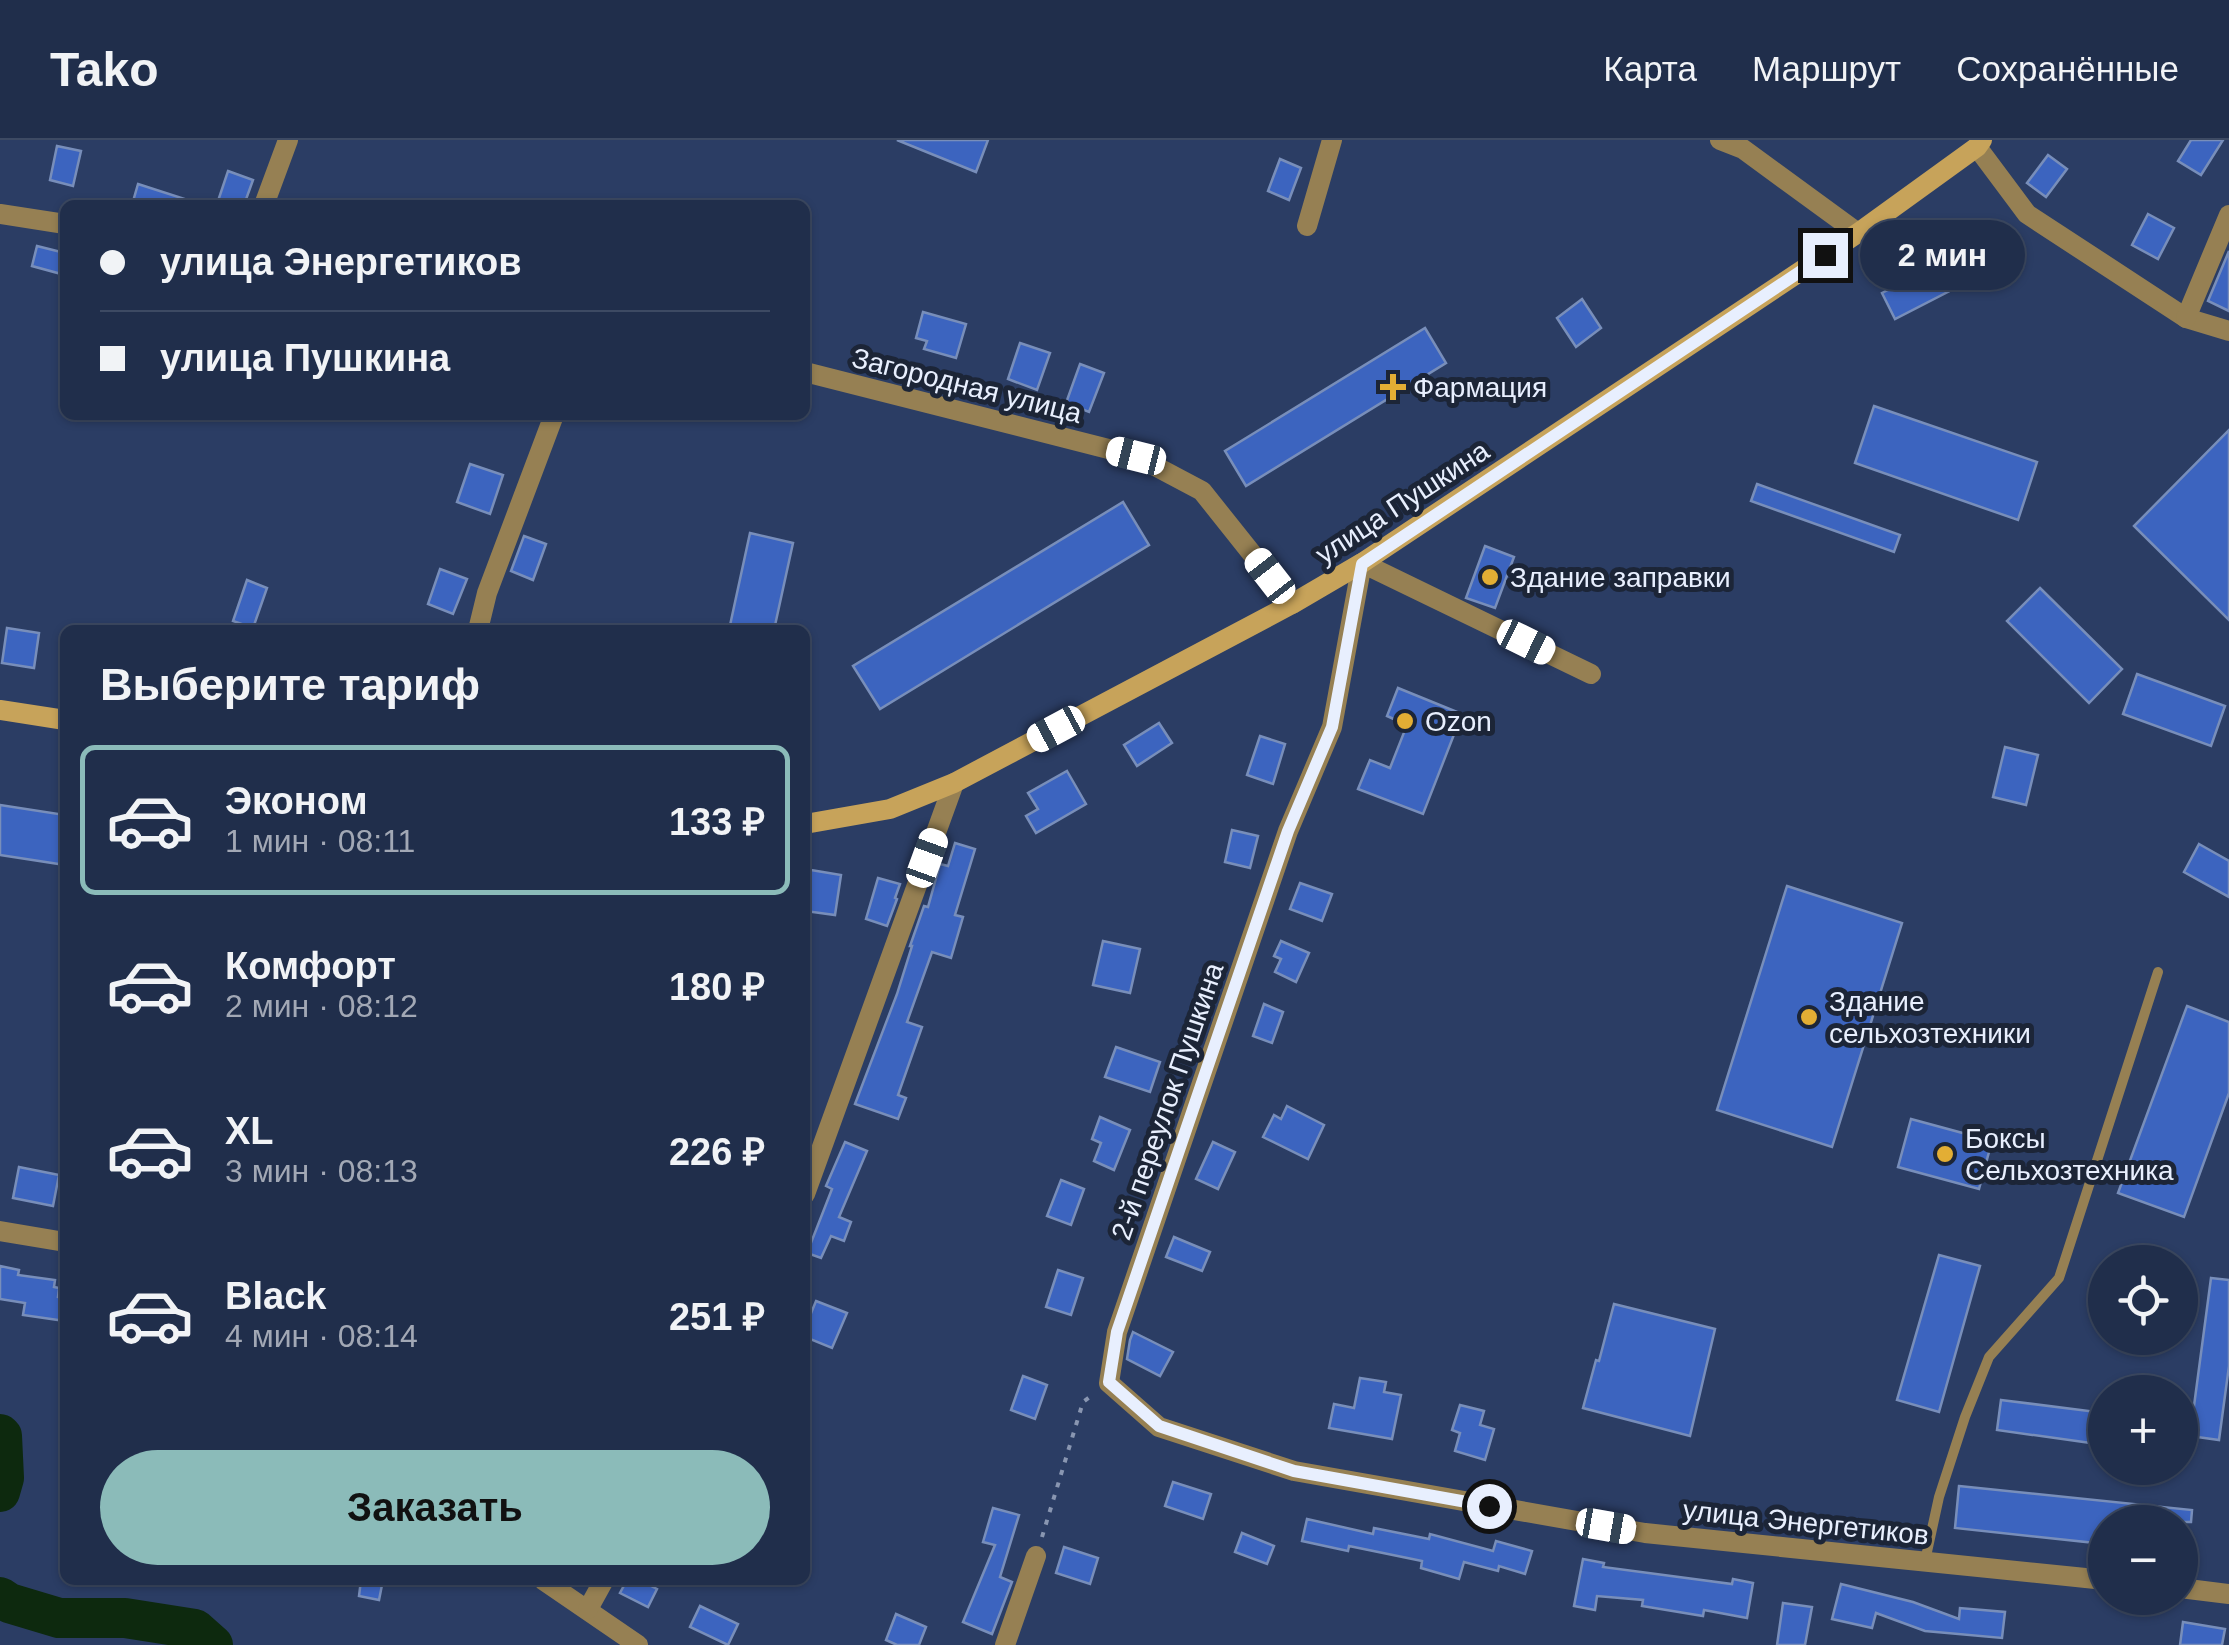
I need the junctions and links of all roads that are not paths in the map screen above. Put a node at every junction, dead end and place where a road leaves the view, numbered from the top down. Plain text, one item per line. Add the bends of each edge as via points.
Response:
1 (288, 140) edge
2 (1332, 140) edge
3 (1720, 140) edge
4 (1980, 144) edge
5 (266, 200) edge
6 (0, 214) edge
7 (2229, 214) edge
8 (60, 223) edge
9 (1307, 226) dead end
10 (1858, 233) junction
11 (2186, 318) junction
12 (2229, 331) edge
13 (810, 373) edge
14 (552, 420) edge
15 (1362, 564) junction
16 (1292, 604) junction
17 (479, 625) edge
18 (1591, 674) dead end
19 (0, 710) edge
20 (60, 719) edge
21 (954, 783) junction
22 (810, 823) edge
23 (2158, 972) dead end
24 (810, 1180) edge
25 (0, 1232) edge
26 (60, 1241) edge
27 (1109, 1382) joint
28 (1036, 1556) road end
29 (1925, 1562) junction
30 (2088, 1578) edge
31 (550, 1585) edge
32 (601, 1585) edge
33 (2198, 1590) edge
34 (2229, 1594) edge
35 (588, 1610) junction
36 (638, 1645) edge
37 (1005, 1645) edge

1 - 5 street
2 - 9 street
3 - 10 street via 1743,149
4 - 10 main road, улица Пушкина
4 - 11 street via 2027,214
6 - 8 street
7 - 11 street
10 - 15 main road, улица Пушкина
11 - 12 street
13 - 16 street, Загородная улица via 1136,456 1202,491
14 - 17 street
15 - 16 main road, улица Пушкина
15 - 18 street
15 - 27 street, 2-й переулок Пушкина via 1332,727 1288,831 1117,1332
16 - 21 main road, улица Пушкина
19 - 20 main road
21 - 22 main road, улица Пушкина via 890,810
21 - 24 street
23 - 29 lane via 2059,1278 1989,1357 1939,1497
25 - 26 street
27 - 29 street, улица Энергетиков via 1159,1426 1294,1471 1645,1533
28 - 37 street
29 - 30 street, улица Энергетиков
31 - 35 street
32 - 35 street
33 - 34 street
35 - 36 street

